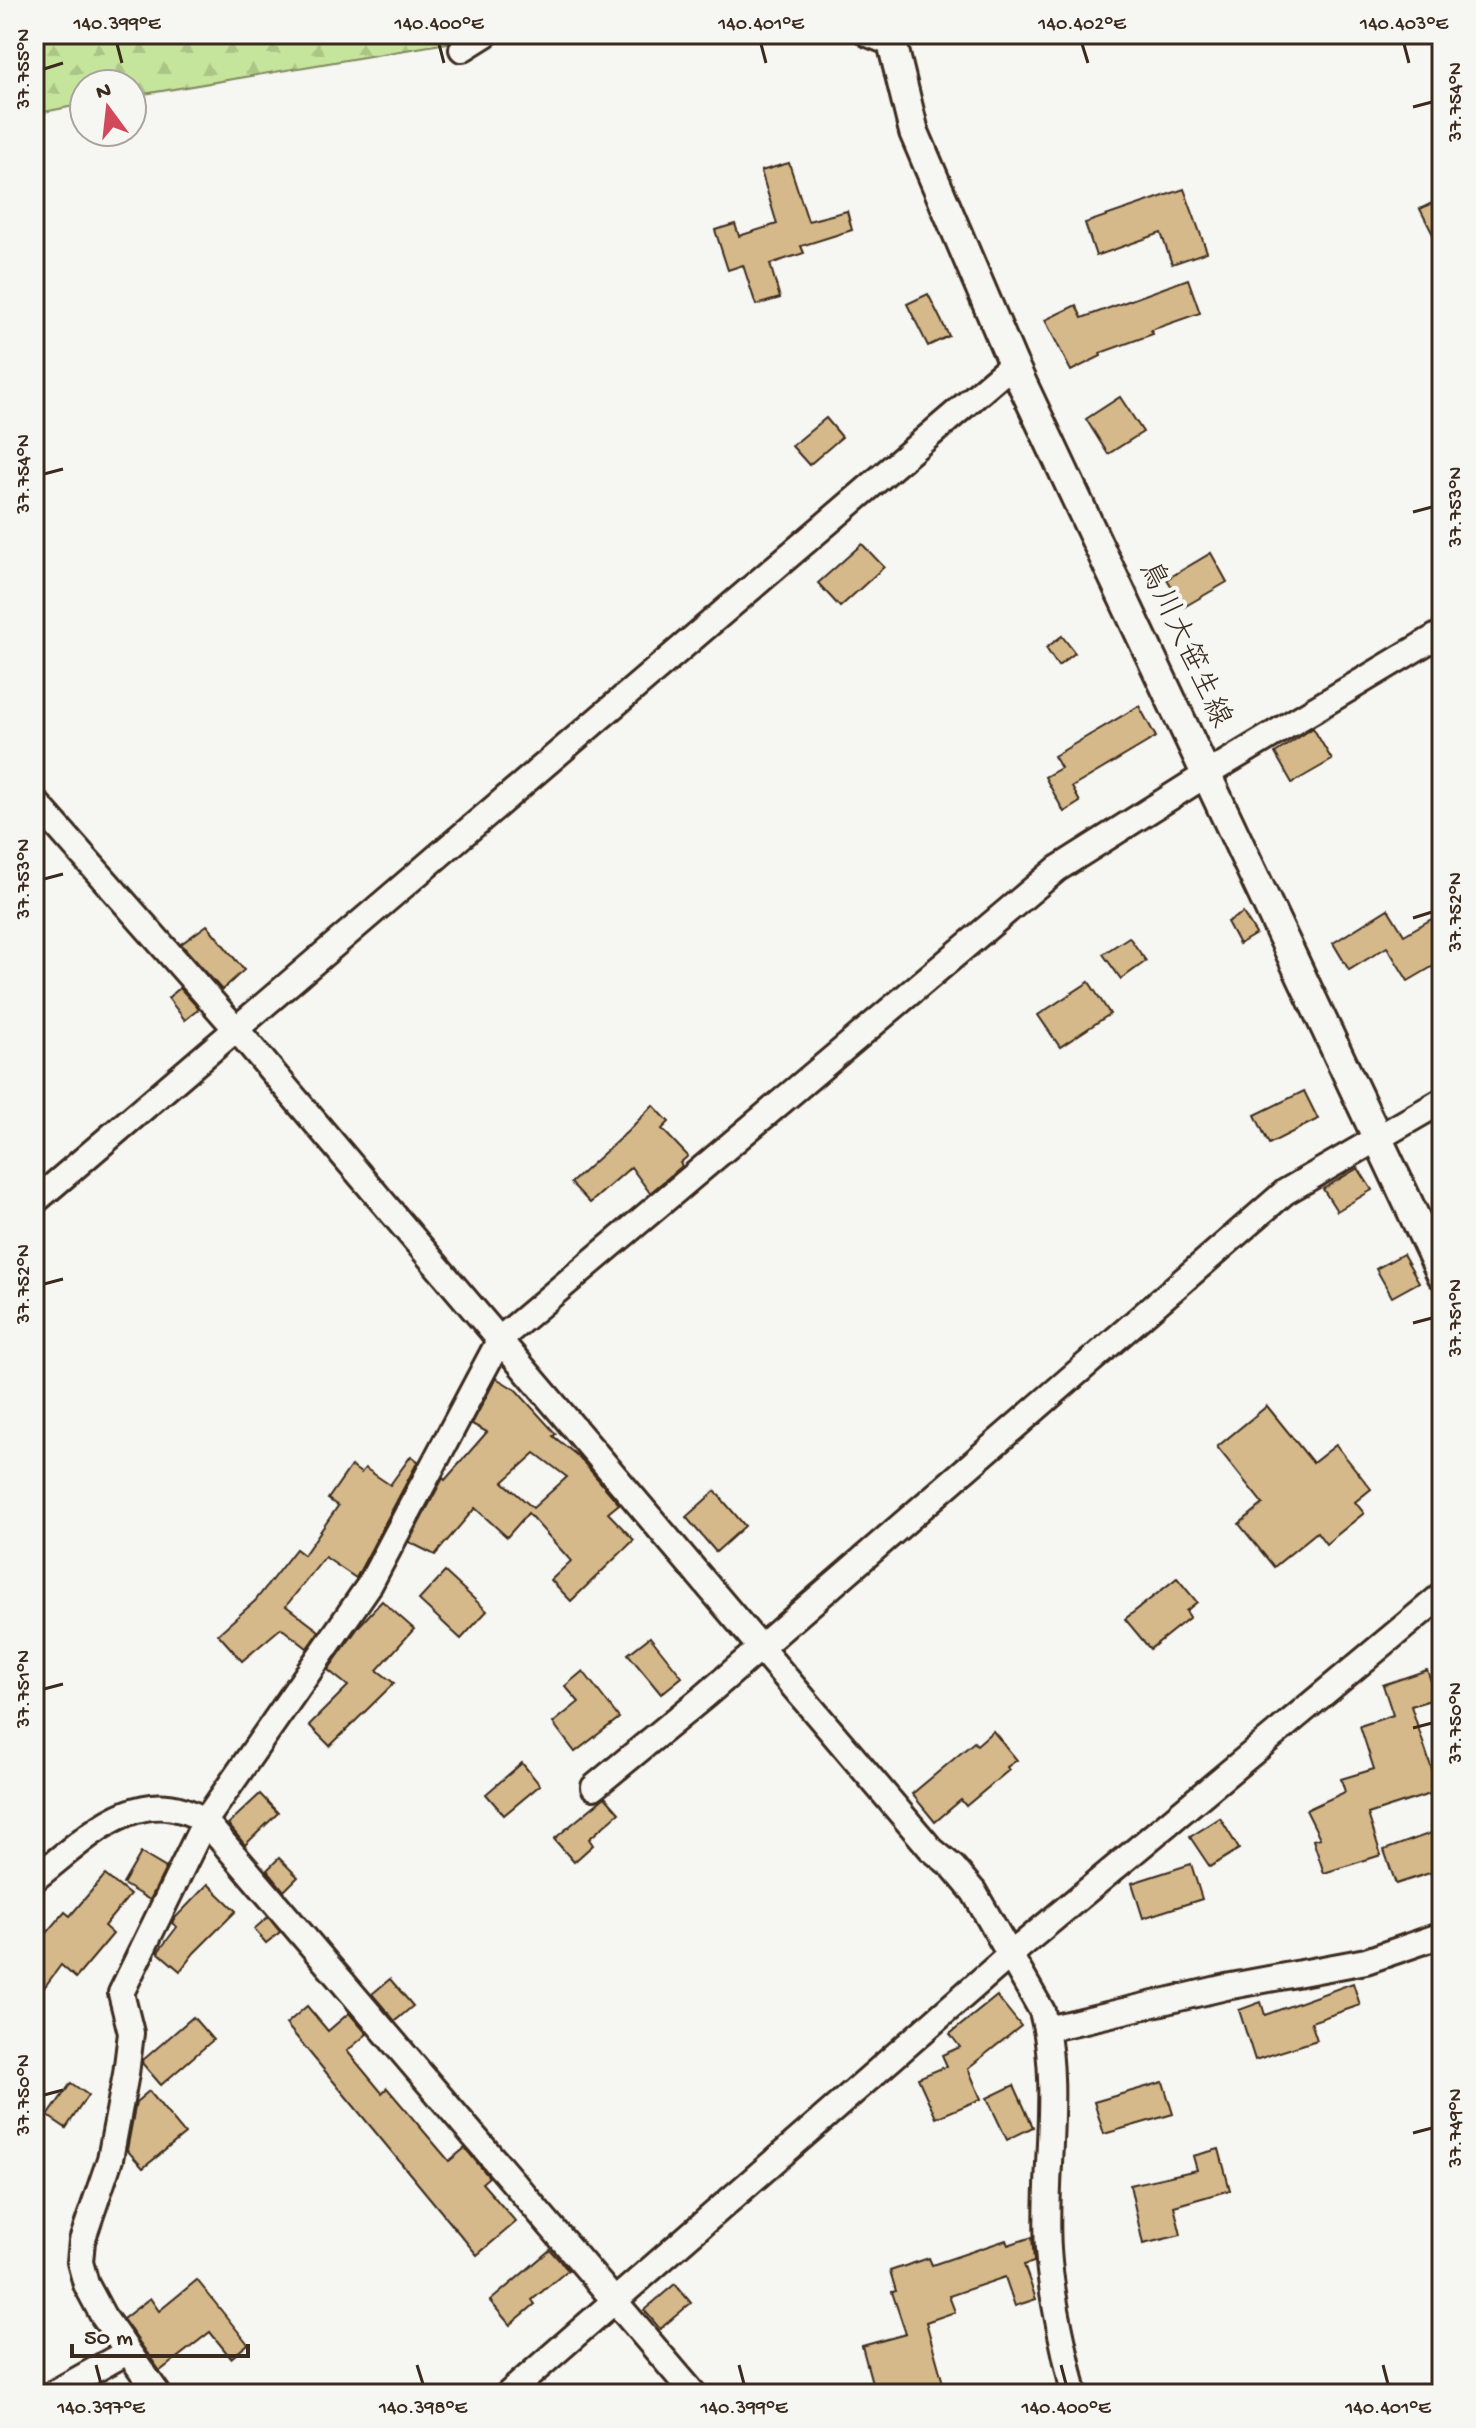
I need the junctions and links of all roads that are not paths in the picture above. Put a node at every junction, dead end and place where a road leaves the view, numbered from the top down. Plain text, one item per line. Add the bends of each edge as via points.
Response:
1 (486, 34) edge
2 (883, 37) edge
3 (462, 49) dead end
4 (1013, 364) junction
5 (1442, 633) edge
6 (1207, 774) junction
7 (34, 800) edge
8 (237, 1030) junction
9 (1442, 1101) edge
10 (1380, 1139) junction
11 (34, 1202) edge
12 (1442, 1275) edge
13 (500, 1339) junction
14 (1442, 1595) edge
15 (762, 1647) junction
16 (594, 1787) dead end
17 (205, 1821) junction
18 (34, 1879) edge
19 (1442, 1935) edge
20 (1010, 1955) junction
21 (1047, 2029) junction
22 (616, 2302) junction
23 (127, 2352) junction
24 (52, 2394) edge
25 (158, 2394) edge
26 (508, 2394) edge
27 (694, 2394) edge
28 (1074, 2394) edge

1 - 3 street
2 - 4 street, 鳥川大笹生線 via 914,132
4 - 6 street, 鳥川大笹生線
4 - 8 street
5 - 6 street
6 - 10 street, 鳥川大笹生線
6 - 13 street via 1057,869
7 - 8 street
8 - 11 street
8 - 13 street
9 - 10 street
10 - 12 street, 鳥川大笹生線
10 - 15 street via 1285,1192
13 - 15 street
13 - 17 street via 370,1584
14 - 20 street
15 - 16 street
15 - 20 street via 931,1849 969,1885
17 - 18 street via 164,1806 138,1808 118,1816
17 - 22 street
17 - 23 street via 121,1993 131,2033 126,2074 110,2159 82,2241 86,2284
19 - 21 street via 1366,1961
20 - 21 street
20 - 22 street
21 - 28 street via 1048,2249
22 - 26 street
22 - 27 street
23 - 24 street
23 - 25 street

